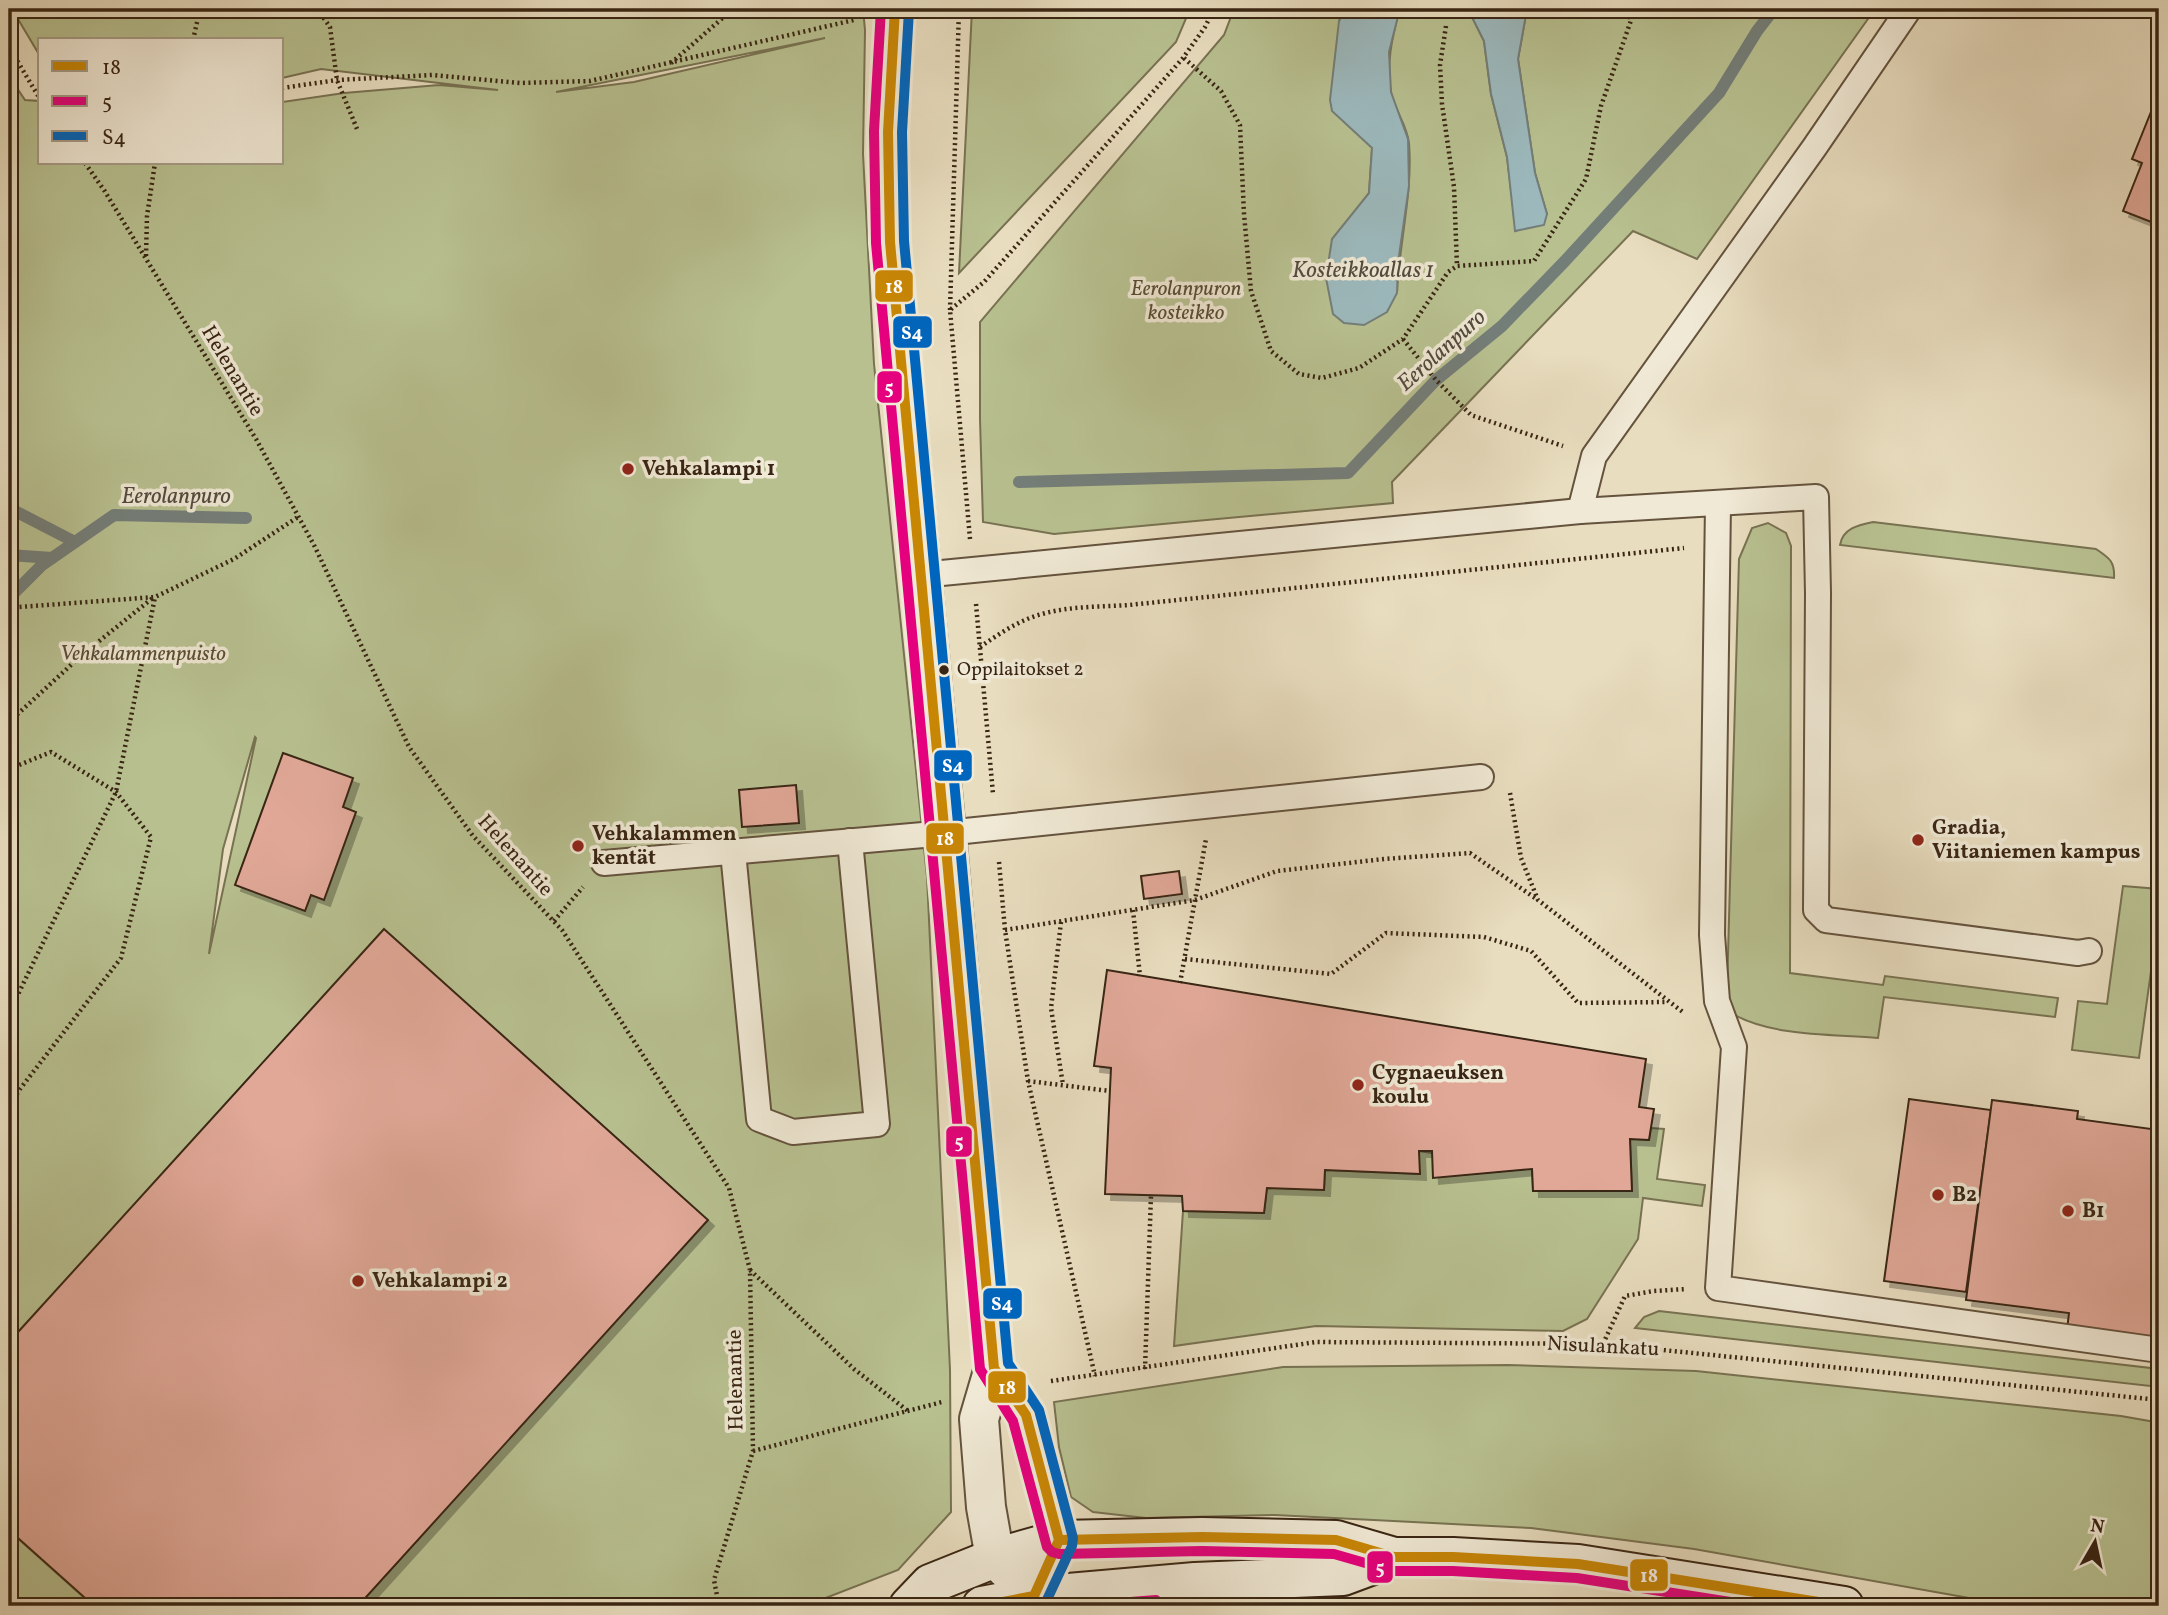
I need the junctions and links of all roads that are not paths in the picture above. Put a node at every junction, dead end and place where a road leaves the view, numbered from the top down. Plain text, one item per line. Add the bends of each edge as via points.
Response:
1 (1909, 9) edge
2 (880, 13) edge
3 (1718, 504) junction
4 (1580, 511) junction
5 (921, 575) junction
6 (1481, 777) road end
7 (946, 833) junction
8 (850, 841) junction
9 (733, 852) junction
10 (604, 863) road end
11 (2090, 951) dead end
12 (2159, 1350) edge
13 (994, 1368) junction
14 (1059, 1541) junction
15 (1394, 1557) junction
16 (995, 1558) junction
17 (1034, 1596) junction
18 (909, 1606) edge
19 (982, 1606) edge
20 (1844, 1606) edge

1 - 4 lane via 1594,456
2 - 5 street via 890,242
3 - 4 lane
3 - 11 lane via 1816,497 1816,911 1826,920
3 - 12 lane via 1712,934 1717,1000 1734,1047 1718,1288
4 - 5 lane
5 - 7 street
6 - 7 lane
7 - 8 lane
7 - 13 street
8 - 9 lane
8 - 9 lane via 877,1124 793,1132 759,1119
9 - 10 lane
13 - 14 street via 1026,1415
13 - 16 street via 979,1419
14 - 15 street via 1336,1539
14 - 16 street
14 - 17 street
15 - 17 street via 1343,1576 1195,1582
15 - 20 street via 1578,1564
16 - 17 street
16 - 18 street via 930,1584
17 - 19 street

